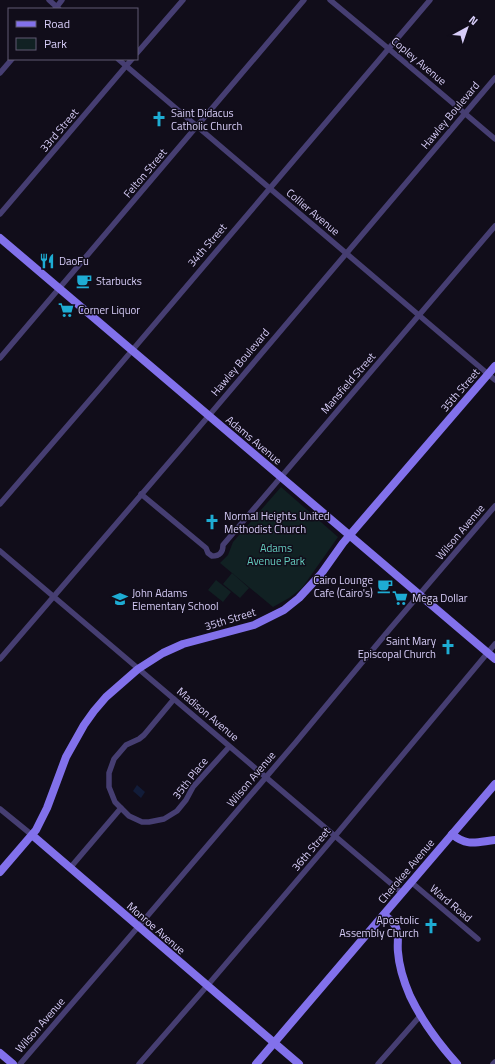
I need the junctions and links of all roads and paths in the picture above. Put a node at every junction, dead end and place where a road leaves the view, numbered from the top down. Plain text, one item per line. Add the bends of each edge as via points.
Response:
1 (49, 0) edge
2 (62, 0) edge
3 (183, 0) edge
4 (304, 0) edge
5 (330, 0) edge
6 (430, 0) edge
7 (57, 8) edge
8 (389, 48) junction
9 (138, 52) edge
10 (11, 60) edge
11 (119, 60) edge
12 (131, 60) edge
13 (126, 66) junction
14 (0, 73) edge
15 (495, 78) edge
16 (465, 113) junction
17 (197, 127) junction
18 (495, 139) edge
19 (269, 188) junction
20 (0, 214) edge
21 (495, 226) edge
22 (0, 238) edge
23 (346, 253) junction
24 (59, 288) junction
25 (419, 316) junction
26 (132, 350) junction
27 (0, 358) edge
28 (495, 366) edge
29 (488, 374) junction
30 (495, 380) edge
31 (208, 414) junction
32 (282, 477) junction
33 (141, 494) junction
34 (0, 504) edge
35 (495, 506) edge
36 (350, 536) junction
37 (0, 551) edge
38 (420, 594) junction
39 (53, 596) junction
40 (495, 644) edge
41 (488, 652) junction
42 (0, 659) edge
43 (495, 659) edge
44 (138, 669) junction
45 (174, 699) junction
46 (229, 747) junction
47 (266, 778) junction
48 (495, 784) edge
49 (0, 808) edge
50 (121, 808) junction
51 (452, 834) junction
52 (32, 835) junction
53 (335, 836) junction
54 (495, 840) edge
55 (70, 868) junction
56 (0, 872) edge
57 (411, 882) junction
58 (402, 893) junction
59 (384, 914) junction
60 (138, 927) junction
61 (478, 939) dead end
62 (207, 986) junction
63 (420, 1015) junction
64 (274, 1043) junction
65 (0, 1053) edge
66 (495, 1062) edge
67 (13, 1064) edge
68 (20, 1064) edge
69 (139, 1064) edge
70 (256, 1064) edge
71 (299, 1064) edge
72 (378, 1064) edge
73 (457, 1064) edge
74 (493, 1064) edge

1 - 7 street
2 - 7 street
3 - 9 street
4 - 17 street, Felton Street
5 - 8 street, Copley Avenue
6 - 8 street, 34th Street
8 - 16 street, Copley Avenue
8 - 19 street, 34th Street
10 - 14 street
11 - 13 street, Collier Avenue
12 - 13 street, 33rd Street
13 - 17 street, Collier Avenue
13 - 20 street, 33rd Street
15 - 16 street, Hawley Boulevard
16 - 18 street, Copley Avenue
16 - 23 street, Hawley Boulevard
17 - 19 street, Collier Avenue
17 - 24 street, Felton Street
19 - 23 street, Collier Avenue
19 - 26 street, 34th Street
21 - 25 street, Mansfield Street
22 - 24 main road, Adams Avenue
23 - 25 street, Collier Avenue
23 - 31 street, Hawley Boulevard
24 - 26 main road, Adams Avenue
24 - 27 street, Felton Street
25 - 29 street, Collier Avenue
25 - 32 street, Mansfield Street
26 - 31 main road, Adams Avenue
26 - 34 street, 34th Street
28 - 29 main road, 35th Street
29 - 30 street, Collier Avenue
29 - 36 main road, 35th Street
31 - 32 main road, Adams Avenue
31 - 33 street, Hawley Boulevard
32 - 33 street, Mansfield Street via 223,545 219,555 212,556 206,548
32 - 36 main road, Adams Avenue
33 - 39 street, Hawley Boulevard
35 - 38 street, Wilson Avenue
36 - 38 main road, Adams Avenue
36 - 44 main road, 35th Street via 322,574 284,610 254,625 183,644
37 - 39 street, Madison Avenue
38 - 41 main road, Adams Avenue
38 - 47 street, Wilson Avenue
39 - 42 street, Hawley Boulevard
39 - 44 street, Madison Avenue
40 - 41 street, 36th Street
41 - 43 main road, Adams Avenue
41 - 53 street, 36th Street
44 - 45 street, Madison Avenue
44 - 52 main road, 35th Street via 106,697 77,735 66,756 47,808
45 - 46 street, Madison Avenue
45 - 50 street, 35th Place via 144,735 126,745 114,759 109,773 109,787 115,802
46 - 47 street, Madison Avenue
46 - 50 street, 35th Place via 177,811 164,819 142,822 129,816
47 - 53 street, Madison Avenue
47 - 60 street, Wilson Avenue
48 - 51 main road, Cherokee Avenue
49 - 52 street, Monroe Avenue
50 - 55 street
51 - 54 main road via 469,843
51 - 57 main road, Cherokee Avenue
52 - 55 main road, Monroe Avenue
52 - 56 main road, 35th Street
53 - 58 street, Madison Avenue
53 - 62 street, 36th Street
55 - 60 main road, Monroe Avenue
57 - 58 main road, Cherokee Avenue
57 - 61 street, Ward Road
58 - 59 main road, Cherokee Avenue
59 - 63 main road via 397,931 403,978
59 - 64 main road, Cherokee Avenue
60 - 62 main road, Monroe Avenue
60 - 68 street, Wilson Avenue
62 - 64 main road, Monroe Avenue
62 - 69 street, 36th Street
63 - 72 street
63 - 73 main road
64 - 70 main road, Cherokee Avenue
64 - 71 main road, Monroe Avenue
65 - 67 main road
66 - 74 street

